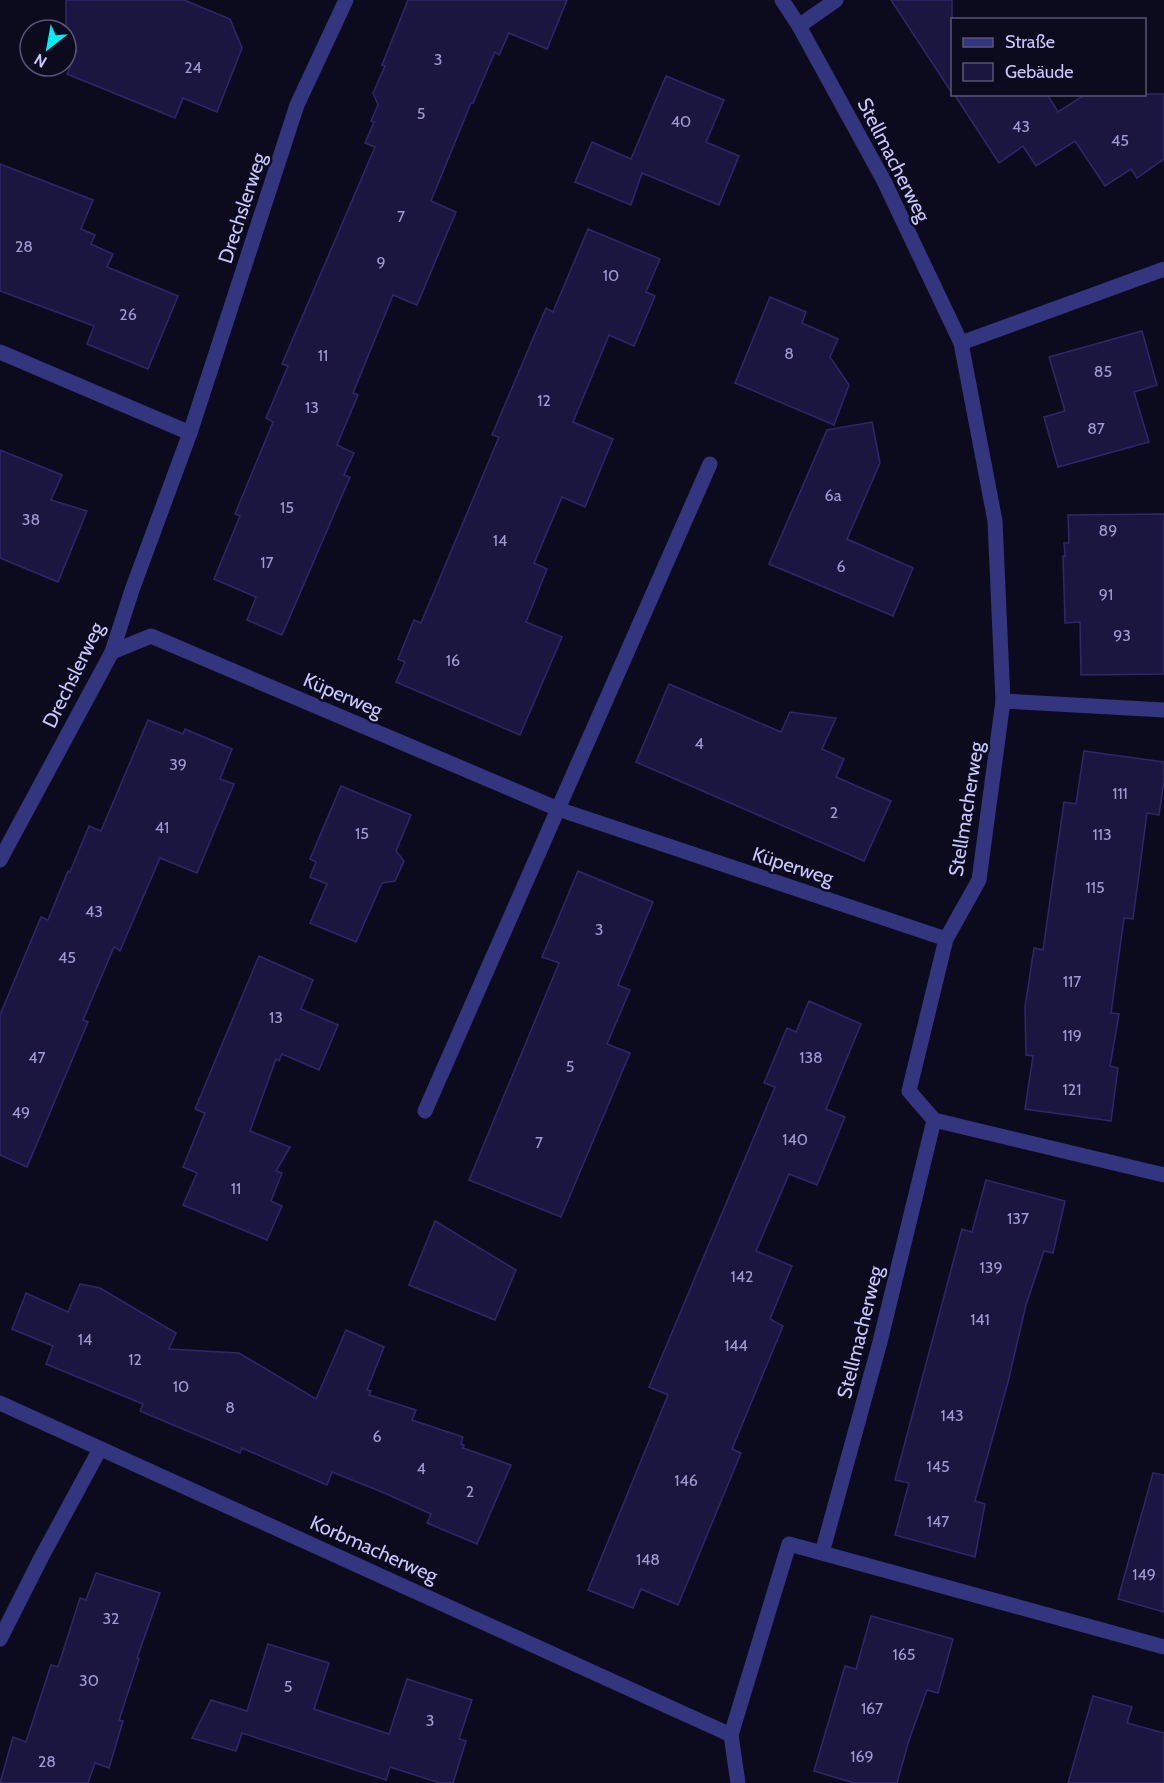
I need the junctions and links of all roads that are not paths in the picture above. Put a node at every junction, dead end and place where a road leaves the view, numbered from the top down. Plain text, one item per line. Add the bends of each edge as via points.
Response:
1 (346, 0) edge
2 (782, 0) edge
3 (836, 0) edge
4 (799, 26) junction
5 (1164, 269) edge
6 (961, 343) junction
7 (0, 352) edge
8 (190, 433) junction
9 (710, 464) dead end
10 (112, 652) junction
11 (1003, 701) junction
12 (1164, 710) edge
13 (558, 809) junction
14 (0, 860) edge
15 (946, 939) junction
16 (425, 1111) dead end
17 (934, 1120) junction
18 (1164, 1175) edge
19 (0, 1403) edge
20 (100, 1449) junction
21 (822, 1553) junction
22 (0, 1639) edge
23 (1164, 1647) edge
24 (731, 1735) junction
25 (738, 1783) edge

1 - 8 street, Drechslerweg via 297,105
2 - 4 street, Stellmacherweg
3 - 4 street
4 - 6 street, Stellmacherweg via 884,181
5 - 6 street
6 - 11 street, Stellmacherweg via 995,521
7 - 8 street
8 - 10 street, Drechslerweg
9 - 13 street
10 - 13 street, Küperweg via 151,636
10 - 14 street, Drechslerweg
11 - 12 street
11 - 15 street, Stellmacherweg via 979,880
13 - 15 street, Küperweg
13 - 16 street
15 - 17 street, Stellmacherweg via 909,1092
17 - 18 street
17 - 21 street, Stellmacherweg via 880,1342
19 - 20 street, Korbmacherweg
20 - 22 street
20 - 24 street, Korbmacherweg
21 - 23 street
21 - 24 street via 789,1544
24 - 25 street

